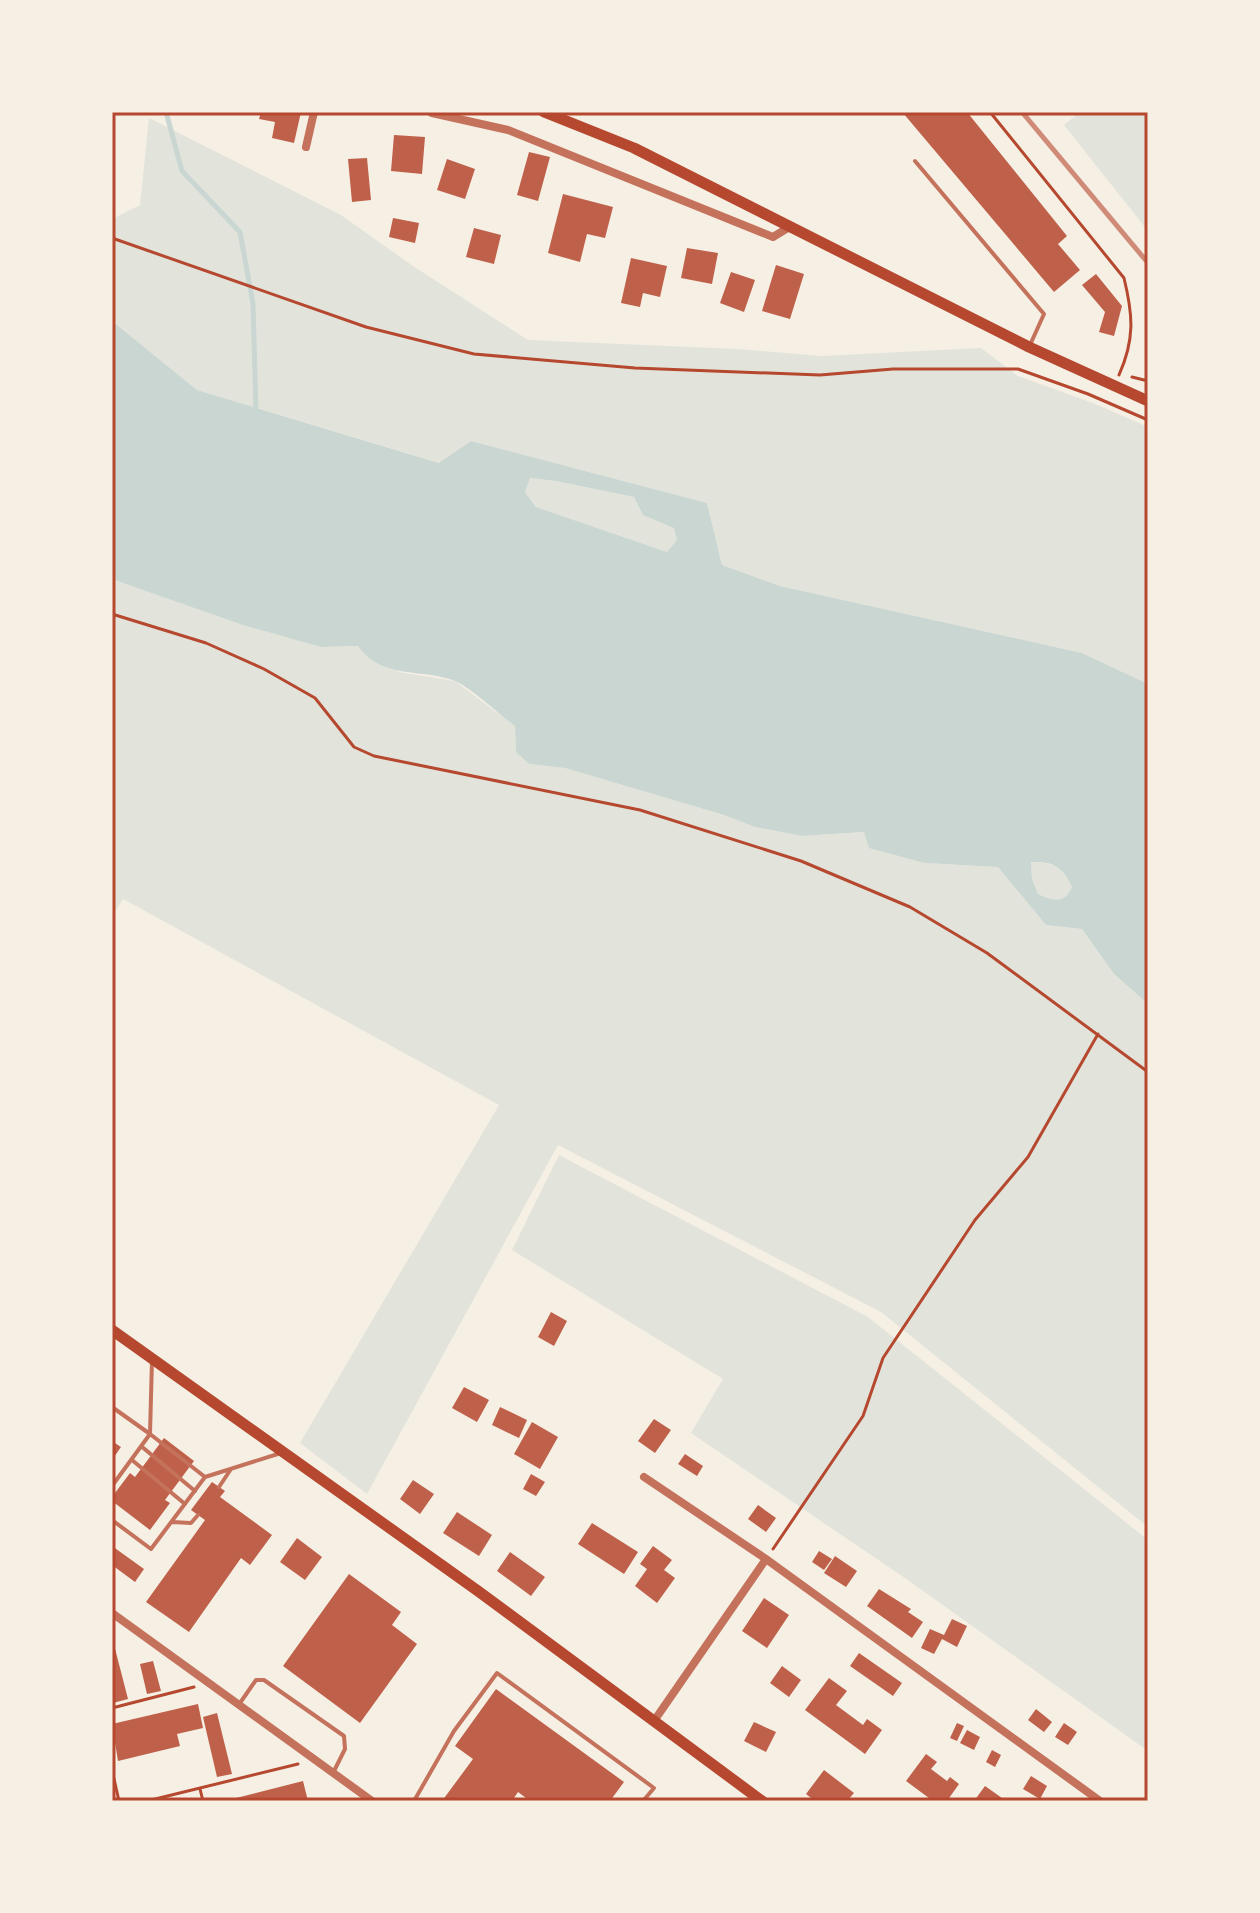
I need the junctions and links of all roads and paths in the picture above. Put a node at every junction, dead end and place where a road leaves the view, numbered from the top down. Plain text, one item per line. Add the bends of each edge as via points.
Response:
1 (314, 112) edge
2 (544, 112) edge
3 (990, 112) edge
4 (432, 113) edge
5 (306, 147) dead end
6 (915, 161) dead end
7 (791, 226) junction
8 (112, 238) edge
9 (1029, 347) junction
10 (1115, 385) junction
11 (1148, 401) edge
12 (1148, 420) edge
13 (112, 614) edge
14 (1098, 1034) junction
15 (1148, 1072) edge
16 (112, 1330) edge
17 (152, 1358) junction
18 (112, 1407) edge
19 (150, 1434) junction
20 (141, 1446) junction
21 (282, 1452) junction
22 (132, 1460) junction
23 (231, 1469) junction
24 (205, 1477) junction
25 (644, 1477) dead end
26 (112, 1486) edge
27 (219, 1487) dead end
28 (195, 1491) junction
29 (185, 1504) junction
30 (198, 1515) dead end
31 (112, 1520) edge
32 (172, 1522) junction
33 (766, 1559) junction
34 (112, 1613) edge
35 (209, 1683) junction
36 (239, 1705) junction
37 (112, 1708) edge
38 (654, 1721) junction
39 (316, 1761) junction
40 (112, 1770) edge
41 (333, 1773) junction
42 (200, 1789) junction
43 (747, 1797) edge
44 (119, 1801) edge
45 (147, 1801) edge
46 (203, 1801) edge
47 (372, 1801) edge
48 (414, 1801) edge
49 (643, 1801) edge
50 (762, 1801) edge
51 (1100, 1801) edge

1 - 5 street
2 - 7 main road via 634,148
3 - 10 path via 1124,278 1133,313 1129,353
4 - 7 street via 508,130 773,237
6 - 9 lane via 1044,314
7 - 9 main road
8 - 12 path via 366,327 474,354 635,368 820,375 1018,369
9 - 10 main road
10 - 11 main road
13 - 14 path via 206,643 277,676 315,698 354,747 374,756 640,810 801,861 910,907 987,953
14 - 15 path
14 - 33 path via 1028,1157 975,1220 883,1358 863,1416
16 - 17 main road
17 - 19 lane
17 - 21 main road
18 - 19 lane
19 - 20 lane
19 - 24 lane
20 - 22 lane
20 - 28 lane
21 - 23 lane
21 - 38 main road
22 - 26 lane
22 - 29 lane
23 - 24 lane
23 - 27 lane
24 - 28 lane
25 - 33 street
28 - 29 lane
29 - 32 lane
30 - 32 lane via 191,1523
31 - 32 lane via 151,1549
33 - 38 street
33 - 51 street
34 - 35 street
35 - 36 street
35 - 37 path
36 - 39 street
36 - 41 lane via 256,1680 264,1680 344,1736 345,1749
38 - 43 main road
39 - 41 street
39 - 42 path
40 - 44 path
41 - 47 street
42 - 45 path
42 - 46 path
43 - 50 main road
48 - 49 lane via 454,1731 497,1673 654,1788

